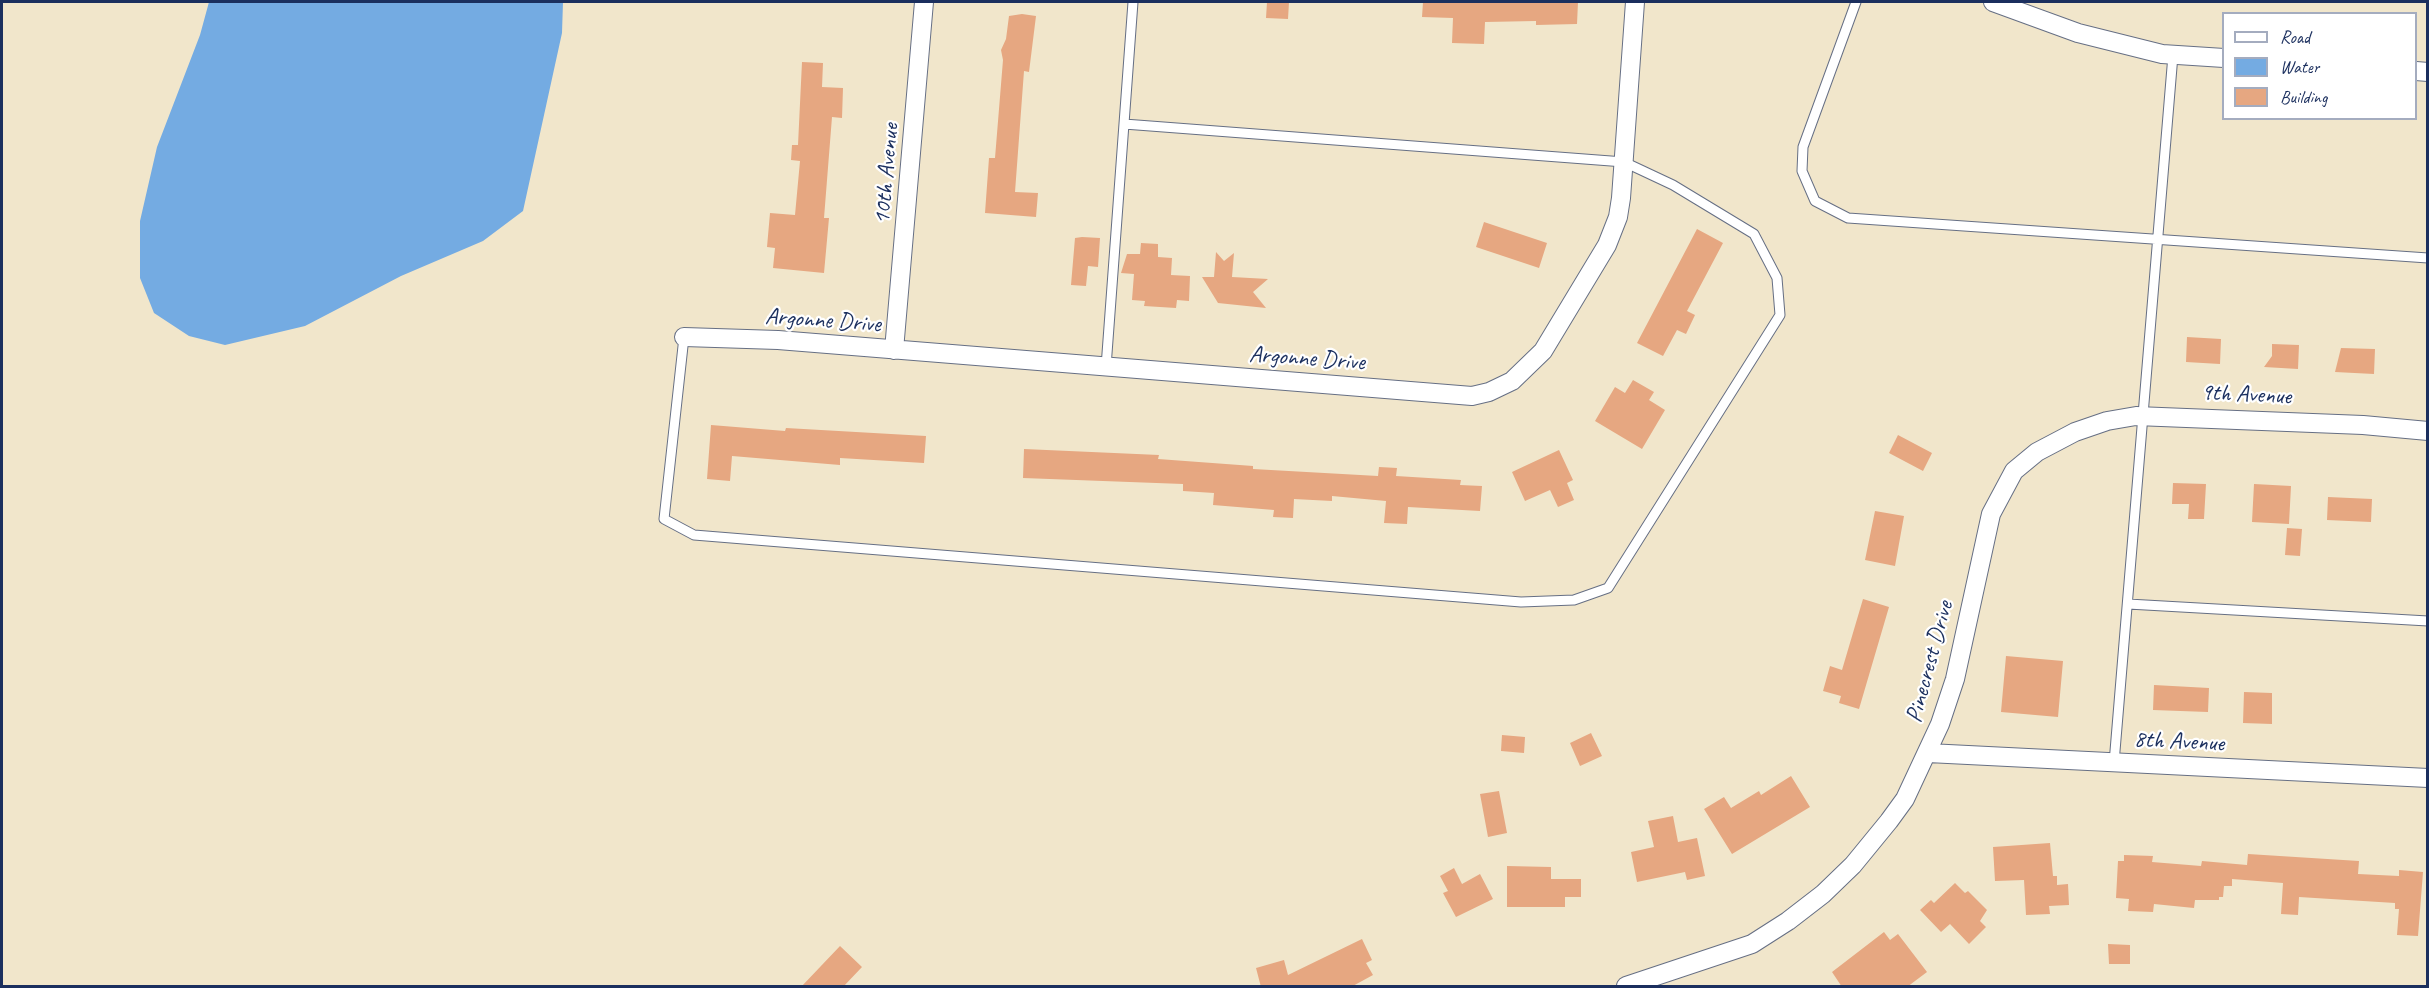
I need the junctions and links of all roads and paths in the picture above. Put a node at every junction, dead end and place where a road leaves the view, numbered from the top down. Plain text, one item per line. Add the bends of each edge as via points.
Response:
1 (924, 2) edge
2 (1133, 2) edge
3 (1635, 2) edge
4 (1856, 2) edge
5 (1993, 2) edge
6 (2173, 55) junction
7 (2222, 58) edge
8 (1124, 124) junction
9 (1624, 162) junction
10 (2158, 237) junction
11 (2427, 258) edge
12 (684, 337) joint
13 (894, 350) junction
14 (1106, 367) junction
15 (2144, 416) junction
16 (2427, 431) edge
17 (2065, 437) joint
18 (2128, 604) junction
19 (2427, 621) edge
20 (1928, 753) junction
21 (2114, 763) junction
22 (2427, 778) edge
23 (1626, 987) edge

1 - 13 street, 10th Avenue
2 - 8 lane
3 - 9 street, Argonne Drive
4 - 10 lane via 1803,147 1802,171 1815,201 1848,218
5 - 6 street via 2078,33
6 - 7 street
6 - 10 lane
8 - 9 lane
8 - 14 lane
9 - 12 lane via 1673,184 1754,234 1777,278 1780,315 1608,588 1574,600 1521,602 694,535 664,519
9 - 14 street, Argonne Drive via 1618,217 1607,245 1543,351 1512,381 1489,392 1472,396
10 - 11 lane
10 - 15 lane
12 - 13 street, Argonne Drive
13 - 14 street, Argonne Drive
15 - 16 street, 9th Avenue
15 - 17 street, 9th Avenue via 2107,421
15 - 18 lane
17 - 20 street, Pinecrest Drive via 2037,452 2014,471 1991,514 1955,680
18 - 19 lane
18 - 21 lane
20 - 21 street, 8th Avenue
20 - 23 street, Pinecrest Drive via 1905,799 1853,865 1823,894 1752,944
21 - 22 street, 8th Avenue

